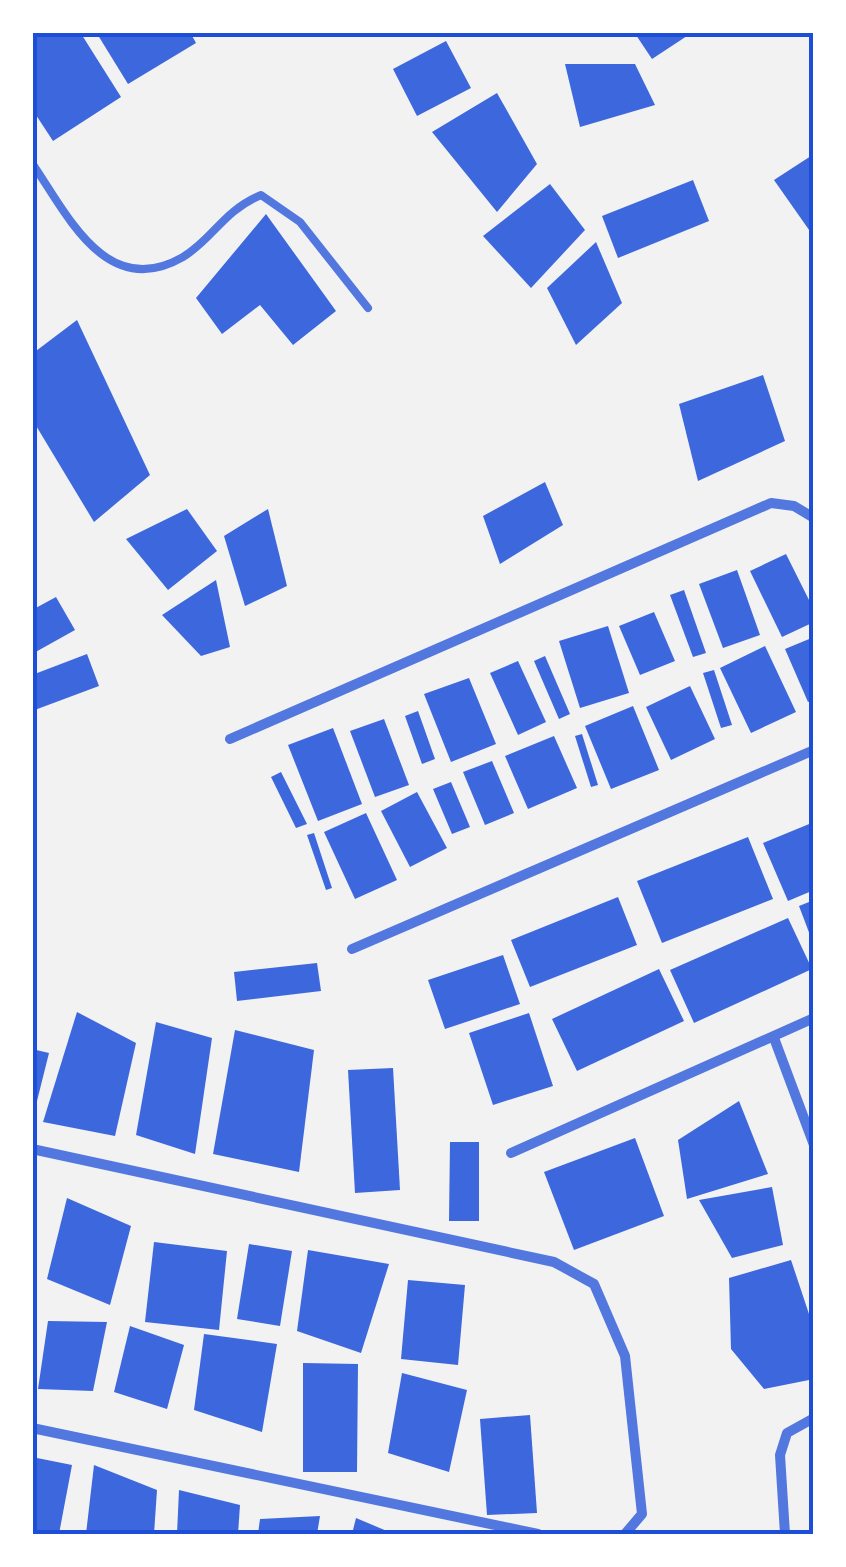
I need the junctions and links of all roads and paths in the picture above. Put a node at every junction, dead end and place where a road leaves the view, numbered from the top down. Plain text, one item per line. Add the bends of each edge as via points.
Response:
1 (32, 164) edge
2 (368, 308) dead end
3 (814, 518) edge
4 (230, 739) dead end
5 (814, 750) edge
6 (352, 948) dead end
7 (814, 1018) edge
8 (774, 1038) junction
9 (814, 1145) edge
10 (32, 1148) edge
11 (511, 1154) dead end
12 (814, 1418) edge
13 (32, 1428) edge
14 (538, 1534) edge
15 (624, 1534) edge
16 (785, 1534) edge

1 - 2 lane via 82,236 113,264 144,271 184,256 235,206 262,195 300,222
3 - 4 street via 771,502
5 - 6 street
7 - 8 street
8 - 9 street
8 - 11 street
10 - 15 street via 554,1262 594,1284 625,1356 642,1514
12 - 16 street via 787,1434 780,1455
13 - 14 street

